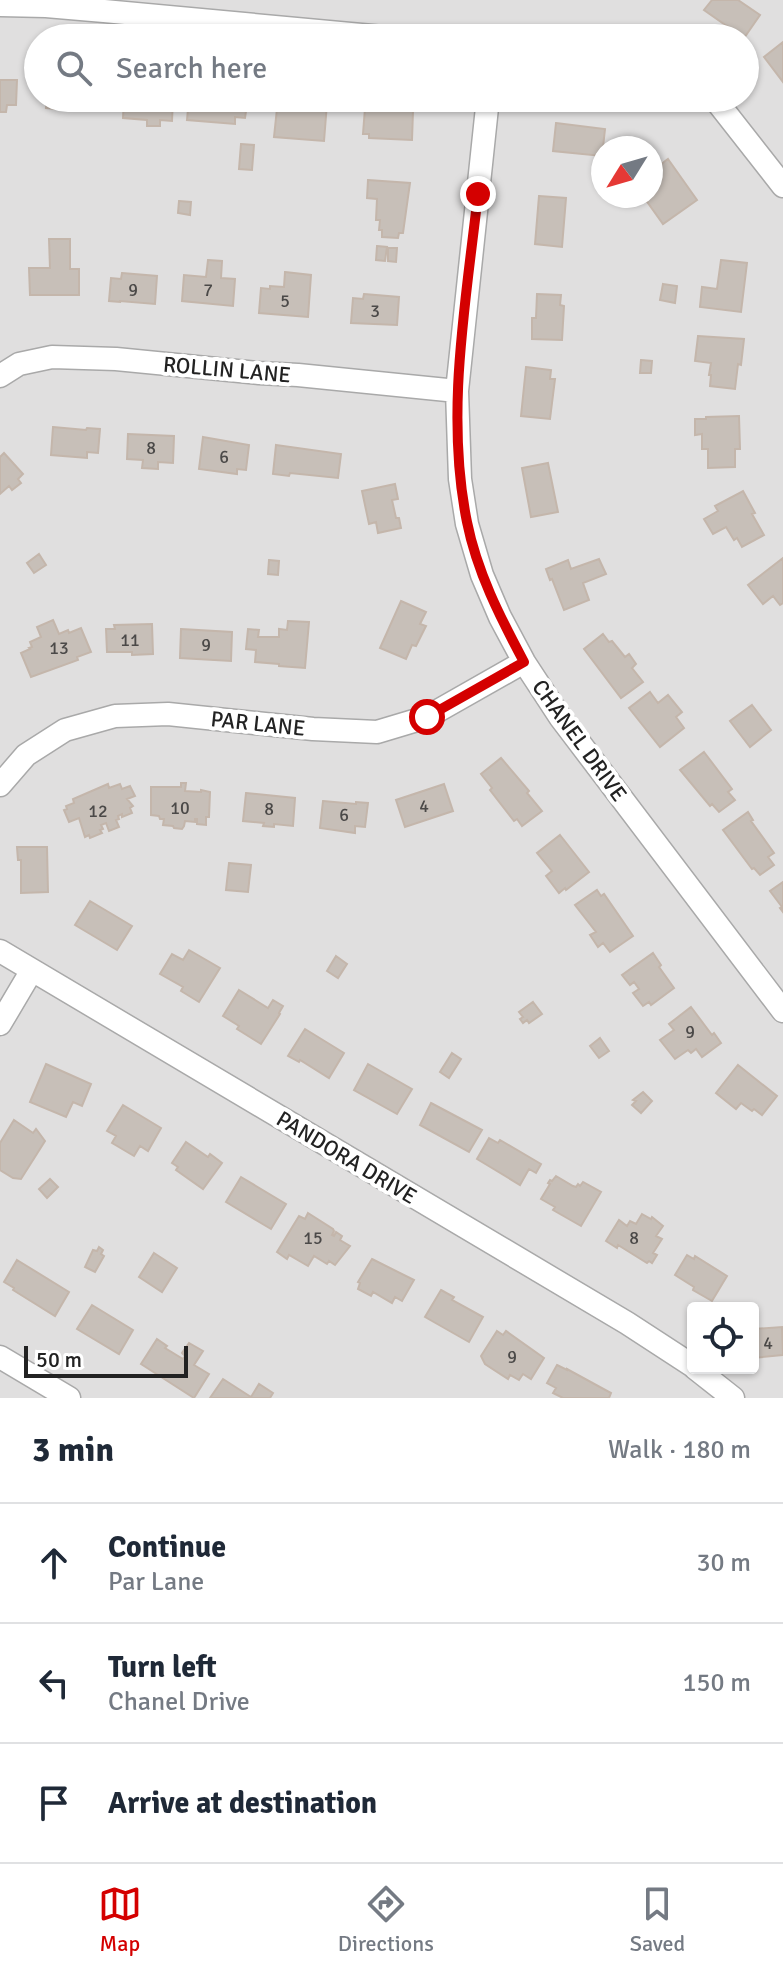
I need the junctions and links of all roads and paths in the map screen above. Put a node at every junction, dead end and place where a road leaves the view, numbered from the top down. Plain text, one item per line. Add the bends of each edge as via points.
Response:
1 (0, 5) edge
2 (105, 5) edge
3 (271, 24) edge
4 (487, 112) edge
5 (725, 112) edge
6 (783, 186) edge
7 (0, 376) edge
8 (457, 391) junction
9 (524, 662) junction
10 (0, 785) edge
11 (0, 951) edge
12 (32, 970) junction
13 (783, 1011) edge
14 (0, 1024) edge
15 (1, 1360) edge
16 (687, 1362) edge
17 (703, 1374) edge
18 (69, 1398) edge
19 (733, 1398) edge

1 - 2 street
2 - 3 street
4 - 8 street, CHANEL DRIVE
5 - 6 street
7 - 8 street, ROLLIN LANE via 19,364 52,357 116,359
8 - 9 street, CHANEL DRIVE via 467,524 482,575
9 - 10 street, PAR LANE via 427,717 377,732 168,714 115,716 65,730 26,755
9 - 13 street, CHANEL DRIVE
11 - 12 street, PANDORA DRIVE
12 - 14 street
12 - 16 street, PANDORA DRIVE
15 - 18 street
17 - 19 street, PANDORA DRIVE

